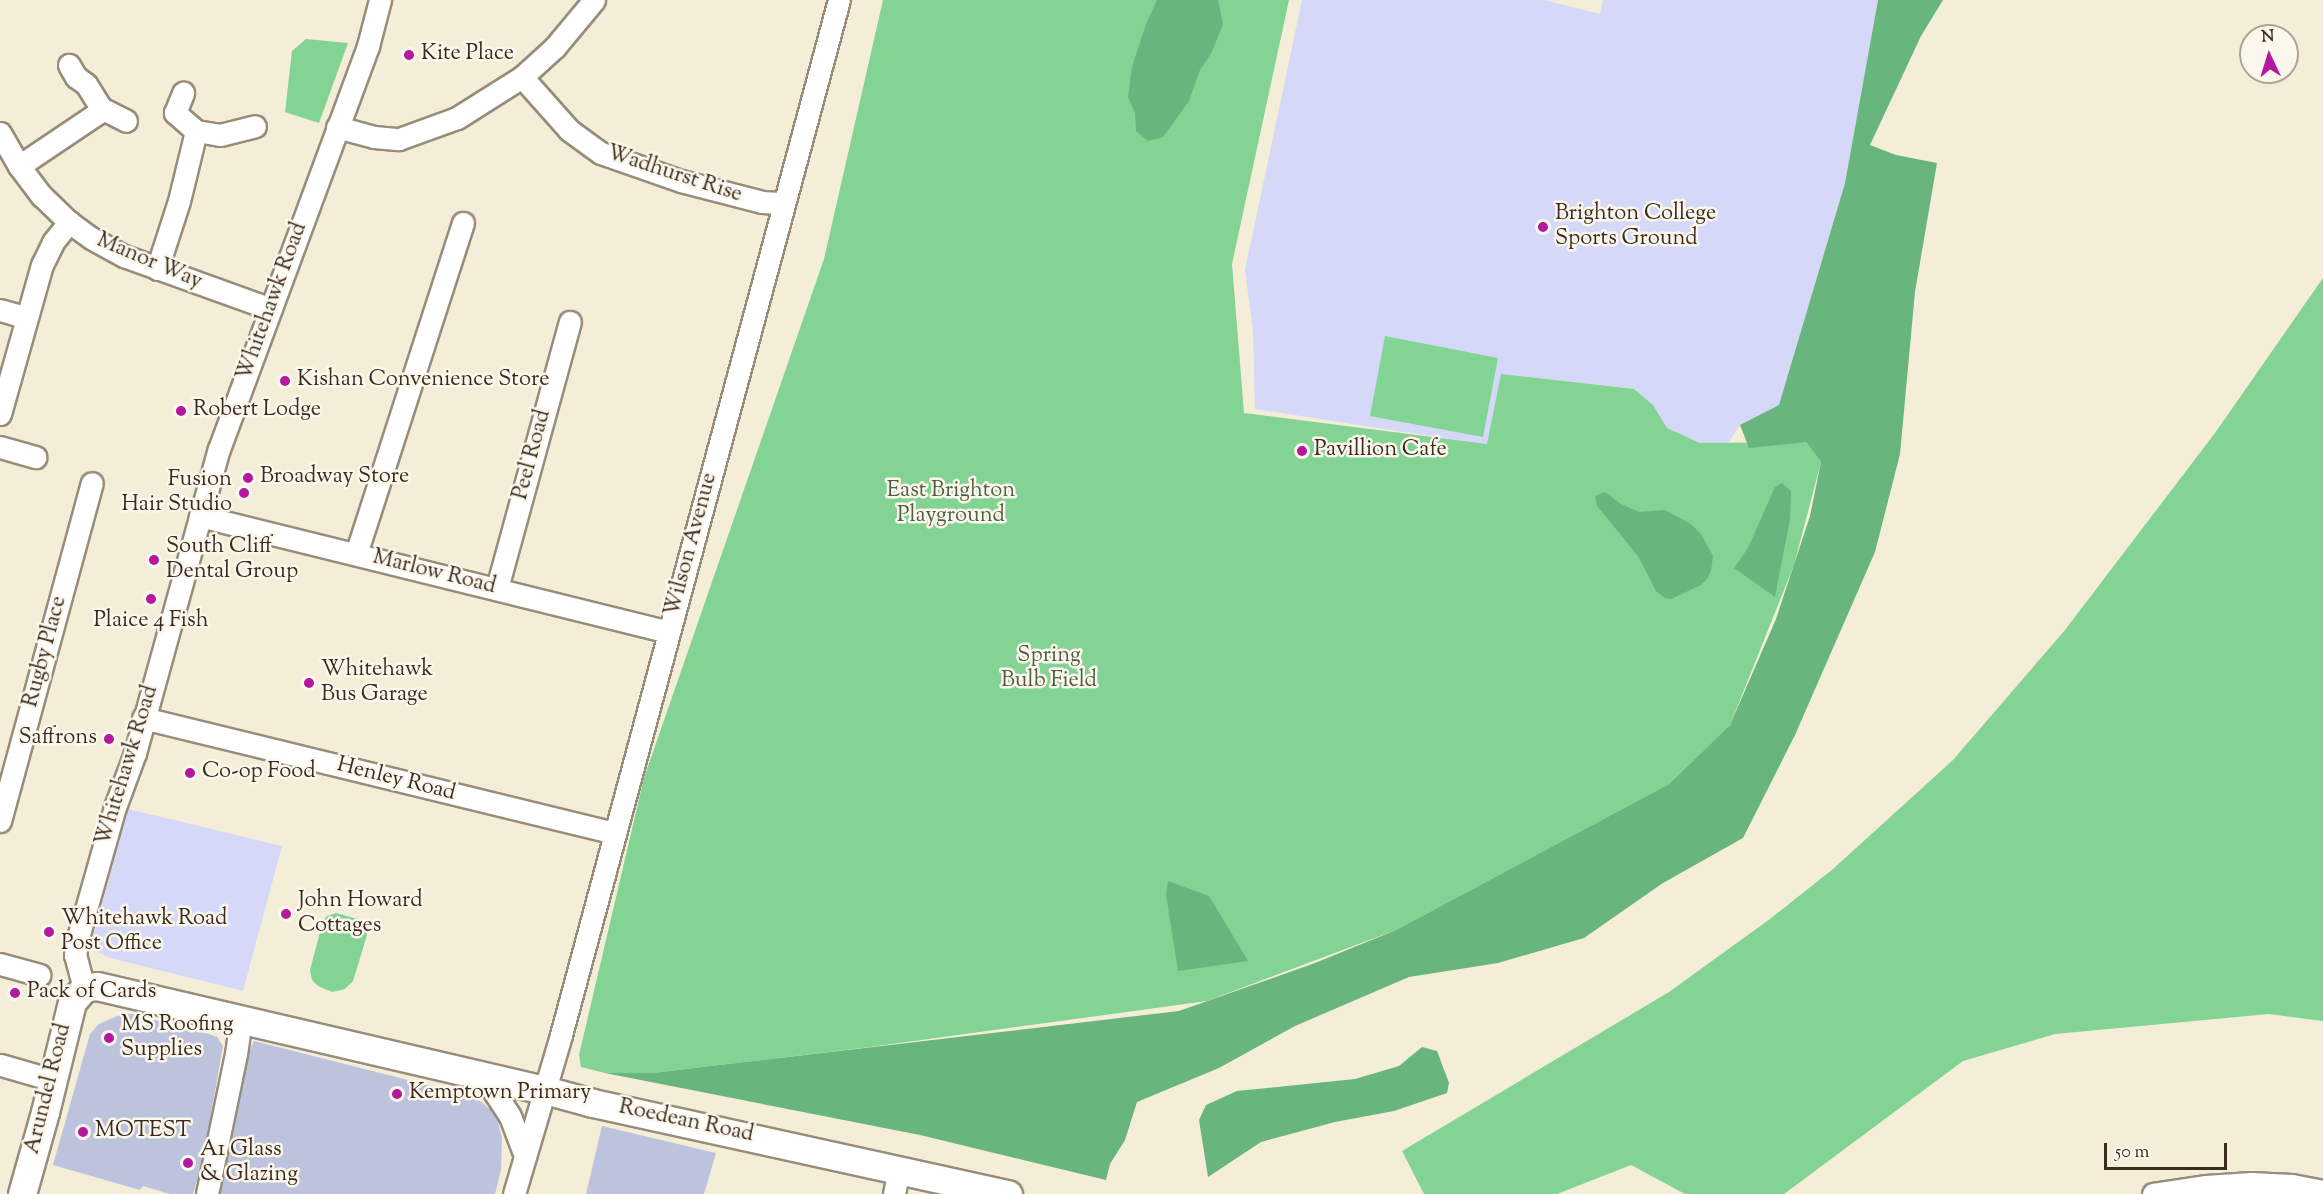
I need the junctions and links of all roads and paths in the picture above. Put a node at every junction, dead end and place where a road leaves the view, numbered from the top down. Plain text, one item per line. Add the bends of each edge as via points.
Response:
1 (380, 0) edge
2 (594, 0) edge
3 (839, 0) edge
4 (69, 65) dead end
5 (522, 77) junction
6 (183, 93) dead end
7 (101, 108) junction
8 (126, 121) dead end
9 (255, 126) dead end
10 (337, 128) junction
11 (196, 131) junction
12 (0, 133) edge
13 (19, 166) junction
14 (784, 203) junction
15 (69, 222) junction
16 (463, 223) dead end
17 (157, 269) junction
18 (271, 309) junction
19 (0, 310) edge
20 (25, 316) junction
21 (570, 322) dead end
22 (0, 414) edge
23 (0, 447) edge
24 (36, 457) dead end
25 (92, 483) dead end
26 (200, 516) junction
27 (356, 554) junction
28 (497, 588) junction
29 (668, 632) junction
30 (143, 718) junction
31 (0, 821) edge
32 (614, 833) junction
33 (0, 964) edge
34 (40, 975) dead end
35 (84, 988) junction
36 (241, 1020) junction
37 (1, 1065) edge
38 (485, 1078) junction
39 (53, 1080) junction
40 (545, 1090) junction
41 (525, 1156) junction
42 (896, 1182) edge
43 (2323, 1191) edge
44 (22, 1194) edge
45 (207, 1194) edge
46 (514, 1194) edge
47 (1008, 1194) edge
48 (2153, 1194) edge

1 - 10 street, Whitehawk Road via 368,46
2 - 5 street via 555,47
3 - 14 street, Wilson Avenue
4 - 7 street
5 - 10 street via 457,118 408,137 380,138
5 - 14 street, Wadhurst Rise via 569,130 601,153 681,181 762,202
6 - 11 street via 175,113
7 - 8 street
7 - 13 street via 98,114
9 - 11 street via 220,135
10 - 18 street, Whitehawk Road
11 - 17 street
12 - 13 street, Manor Way
13 - 15 street, Manor Way
14 - 29 street, Wilson Avenue
15 - 17 street, Manor Way via 108,248
15 - 20 street via 42,265
16 - 27 street
17 - 18 street, Manor Way
18 - 26 street, Whitehawk Road via 219,449
19 - 20 street
20 - 22 street
21 - 28 street, Peel Road
23 - 24 street
25 - 31 street, Rugby Place
26 - 27 street, Marlow Road
26 - 30 street, Whitehawk Road
27 - 28 street, Marlow Road
28 - 29 street, Marlow Road
29 - 32 street, Wilson Avenue
30 - 32 street, Henley Road
30 - 35 street, Whitehawk Road via 77,944 75,955
32 - 40 street, Wilson Avenue
33 - 34 street
35 - 36 main road, Roedean Road via 103,986
35 - 39 main road, Arundel Road via 72,1002
36 - 38 main road, Roedean Road
36 - 45 street
37 - 39 street
38 - 40 main road, Roedean Road
38 - 41 street via 504,1104
39 - 44 main road, Arundel Road
40 - 41 street, Wilson Avenue
40 - 42 main road, Roedean Road
41 - 46 street, Wilson Avenue
42 - 47 main road, Roedean Road
43 - 48 street via 2251,1183

